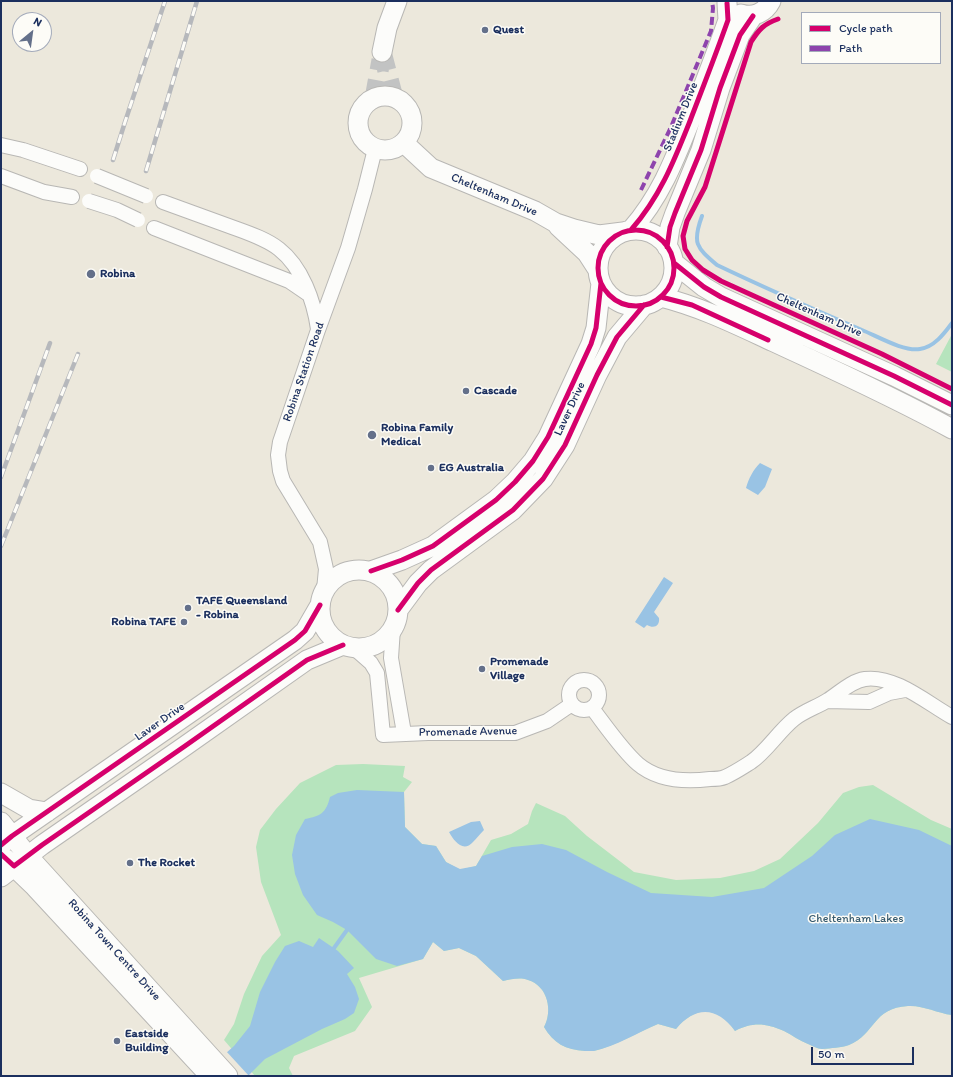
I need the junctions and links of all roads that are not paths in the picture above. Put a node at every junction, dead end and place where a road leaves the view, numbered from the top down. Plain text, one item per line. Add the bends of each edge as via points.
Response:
1 (397, 1) edge
2 (771, 1) edge
3 (727, 2) edge
4 (752, 16) junction
5 (382, 52) tunnel mouth
6 (408, 135) junction
7 (1, 145) edge
8 (375, 149) junction
9 (80, 169) dead end
10 (1, 176) edge
11 (97, 176) dead end
12 (146, 196) dead end
13 (72, 197) dead end
14 (89, 201) dead end
15 (163, 202) dead end
16 (138, 220) dead end
17 (556, 223) junction
18 (154, 228) dead end
19 (627, 231) junction
20 (671, 255) junction
21 (600, 276) junction
22 (308, 294) junction
23 (661, 297) junction
24 (644, 305) junction
25 (318, 330) junction
26 (952, 405) edge
27 (952, 429) edge
28 (371, 571) junction
29 (322, 598) junction
30 (398, 610) junction
31 (393, 628) junction
32 (349, 646) junction
33 (905, 690) junction
34 (827, 701) junction
35 (572, 704) junction
36 (592, 708) junction
37 (952, 717) edge
38 (404, 733) junction
39 (1, 793) edge
40 (47, 812) junction
41 (5, 835) edge
42 (11, 863) edge
43 (198, 1053) junction
44 (210, 1076) edge
45 (228, 1076) edge

1 - 5 main road
2 - 4 main road via 760,13
3 - 4 main road via 738,13
3 - 19 main road, Stadium Drive via 728,20 670,170 645,215
4 - 20 main road via 740,35 701,150 672,220
6 - 8 main road via 392,150
6 - 8 main road via 410,113 403,103 383,96 374,99 365,106 358,120 360,134 367,144
6 - 17 main road, Cheltenham Drive via 431,168 534,211
7 - 9 street
8 - 25 street, Robina Station Road via 348,248
10 - 13 street via 44,192
11 - 12 street, bridge
14 - 16 street, bridge
15 - 22 street via 262,239 278,249 296,268
17 - 19 main road, Cheltenham Drive via 599,235
17 - 21 main road, Cheltenham Drive via 587,253
18 - 22 street via 289,281
19 - 20 main road via 642,230 652,234 660,239
19 - 21 main road via 613,238 605,247 599,258
20 - 23 main road via 673,276
20 - 26 main road, Cheltenham Drive via 704,287 721,297
21 - 24 main road via 615,300 629,305
21 - 28 main road, Laver Drive via 596,328 591,344 548,437 533,461 496,500 433,546
22 - 25 street
23 - 24 main road
23 - 27 main road via 692,305 887,394
24 - 30 main road, Laver Drive via 617,337 565,445 542,479 512,510 431,570
25 - 29 street, Robina Station Road via 280,442 278,464 284,481 320,542 326,569
28 - 29 main road via 348,571 337,576 330,581
28 - 30 main road via 391,586
29 - 32 main road via 321,618 325,629 333,638
29 - 40 main road, Laver Drive via 305,630 295,640
30 - 31 main road
31 - 32 main road via 381,641 373,645 364,648
31 - 38 street, Promenade Avenue via 392,658
32 - 38 street, Promenade Avenue via 371,662 377,673 383,735
32 - 42 main road via 307,660
33 - 34 street via 869,702
33 - 34 street via 885,680 864,679
33 - 37 street via 920,696
34 - 36 street via 794,720 752,762 724,777 695,781 672,780 654,774 638,764
35 - 36 street via 583,710
35 - 36 street via 568,695 572,686 579,680 589,680 596,685 600,695
35 - 38 street, Promenade Avenue via 547,721 515,733
39 - 40 main road via 29,809
40 - 41 main road, Laver Drive
41 - 42 main road, Robina Town Centre Drive
42 - 43 main road, Robina Town Centre Drive
43 - 44 main road, Robina Town Centre Drive
43 - 45 main road, Robina Town Centre Drive

